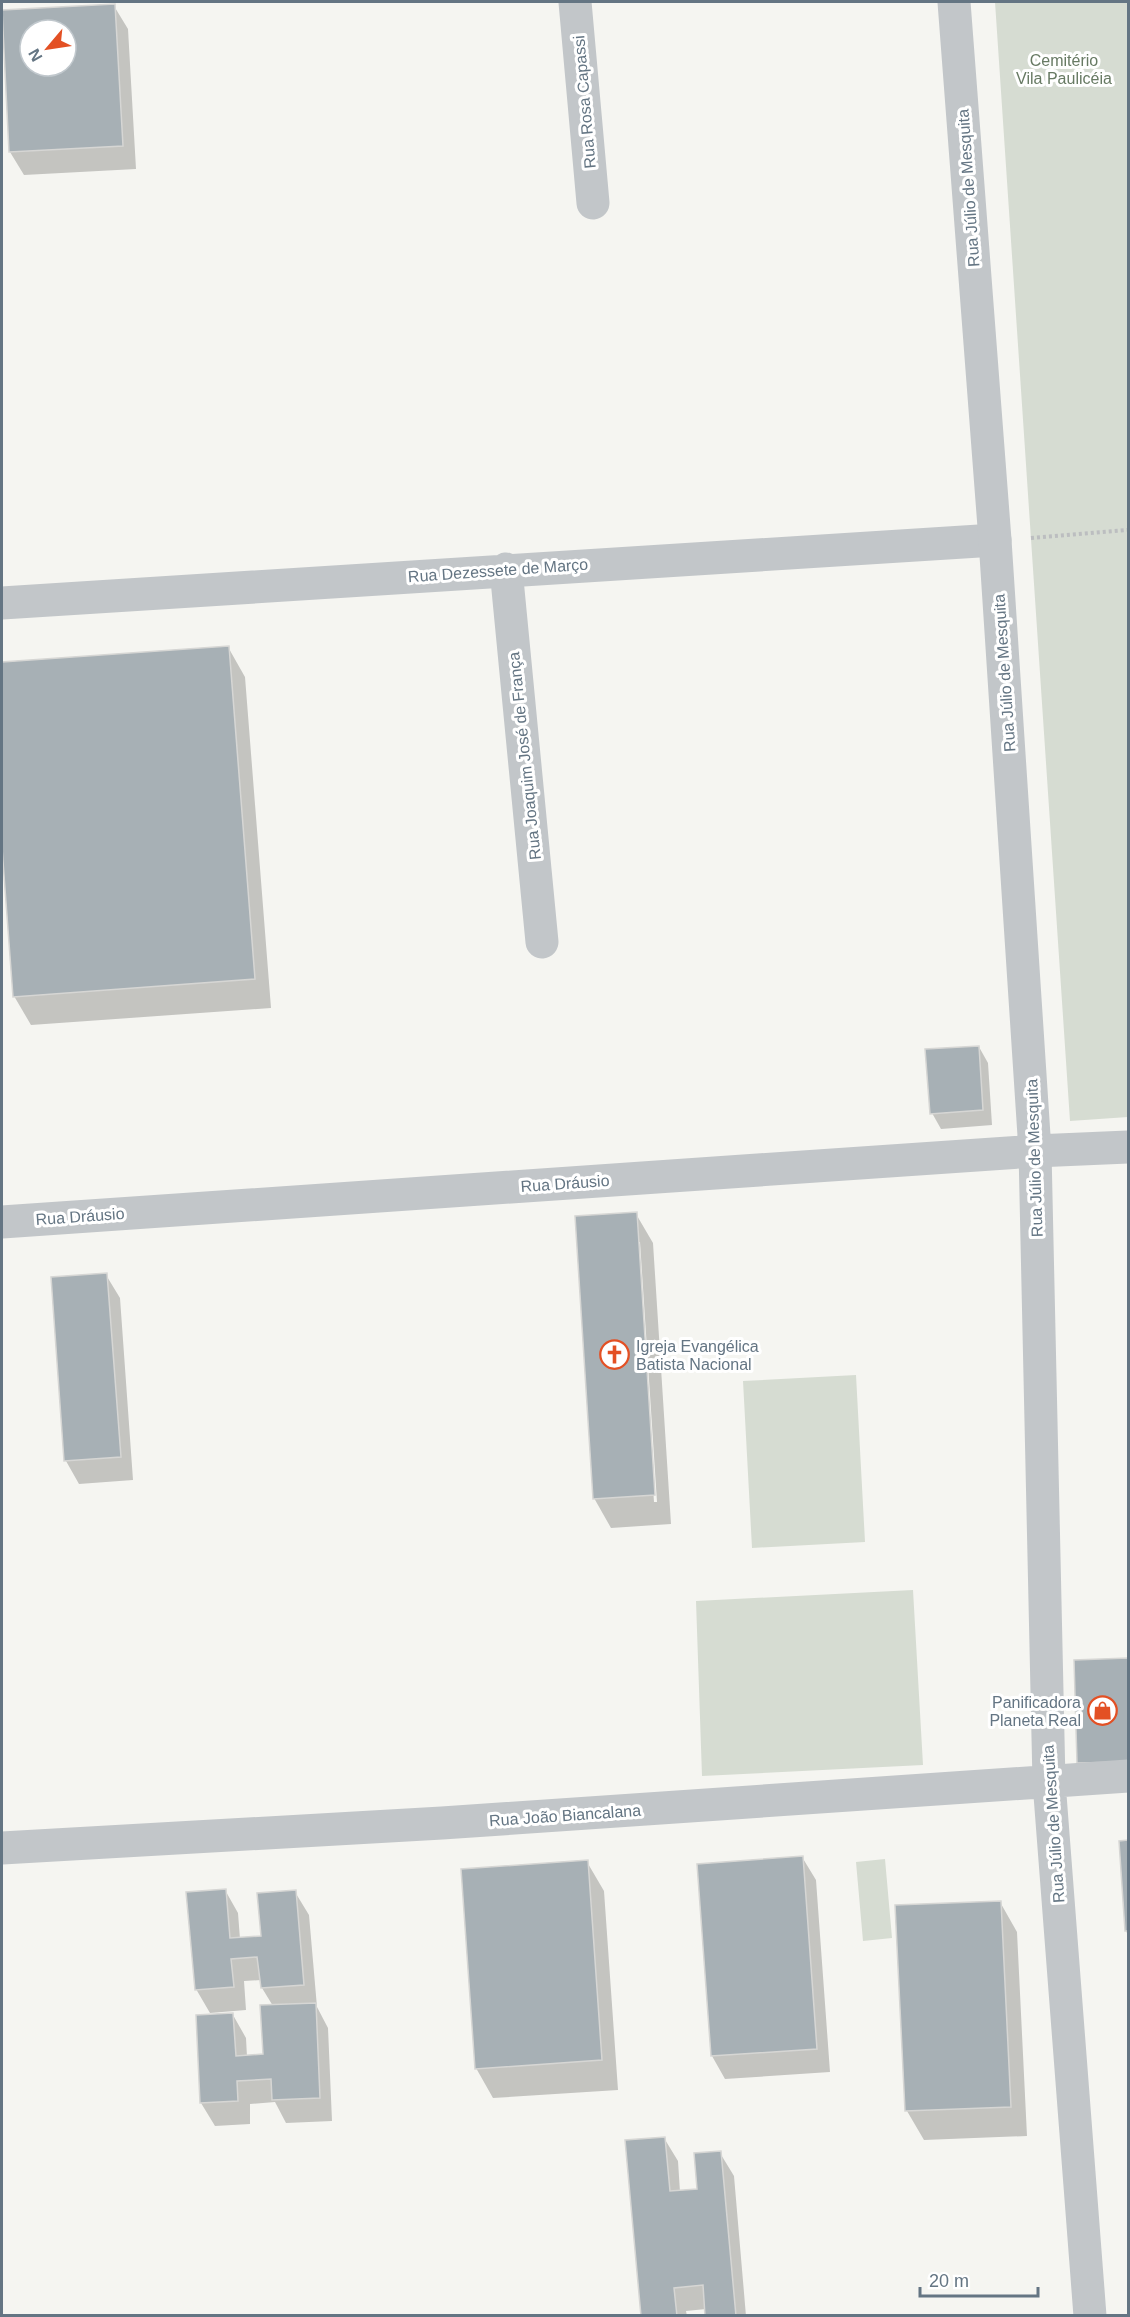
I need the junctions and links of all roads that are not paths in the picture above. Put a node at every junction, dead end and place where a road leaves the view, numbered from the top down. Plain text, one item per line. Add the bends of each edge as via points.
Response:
1 (575, 2) edge
2 (954, 2) edge
3 (593, 203) dead end
4 (995, 540) junction
5 (506, 570) junction
6 (2, 603) edge
7 (542, 942) dead end
8 (1128, 1147) edge
9 (1035, 1151) junction
10 (2, 1222) edge
11 (1128, 1776) edge
12 (1049, 1782) junction
13 (2, 1848) edge
14 (1090, 2316) edge

1 - 3 street, Rua Rosa Capassi
2 - 4 street, Rua Júlio de Mesquita
4 - 5 street, Rua Dezessete de Março
4 - 9 street, Rua Júlio de Mesquita
5 - 6 street, Rua Dezessete de Março
5 - 7 street, Rua Joaquim José de França
8 - 9 street, Rua Dráusio
9 - 10 street, Rua Dráusio
9 - 12 street, Rua Júlio de Mesquita
11 - 12 street, Rua João Biancalana
12 - 13 street, Rua João Biancalana
12 - 14 street, Rua Júlio de Mesquita

